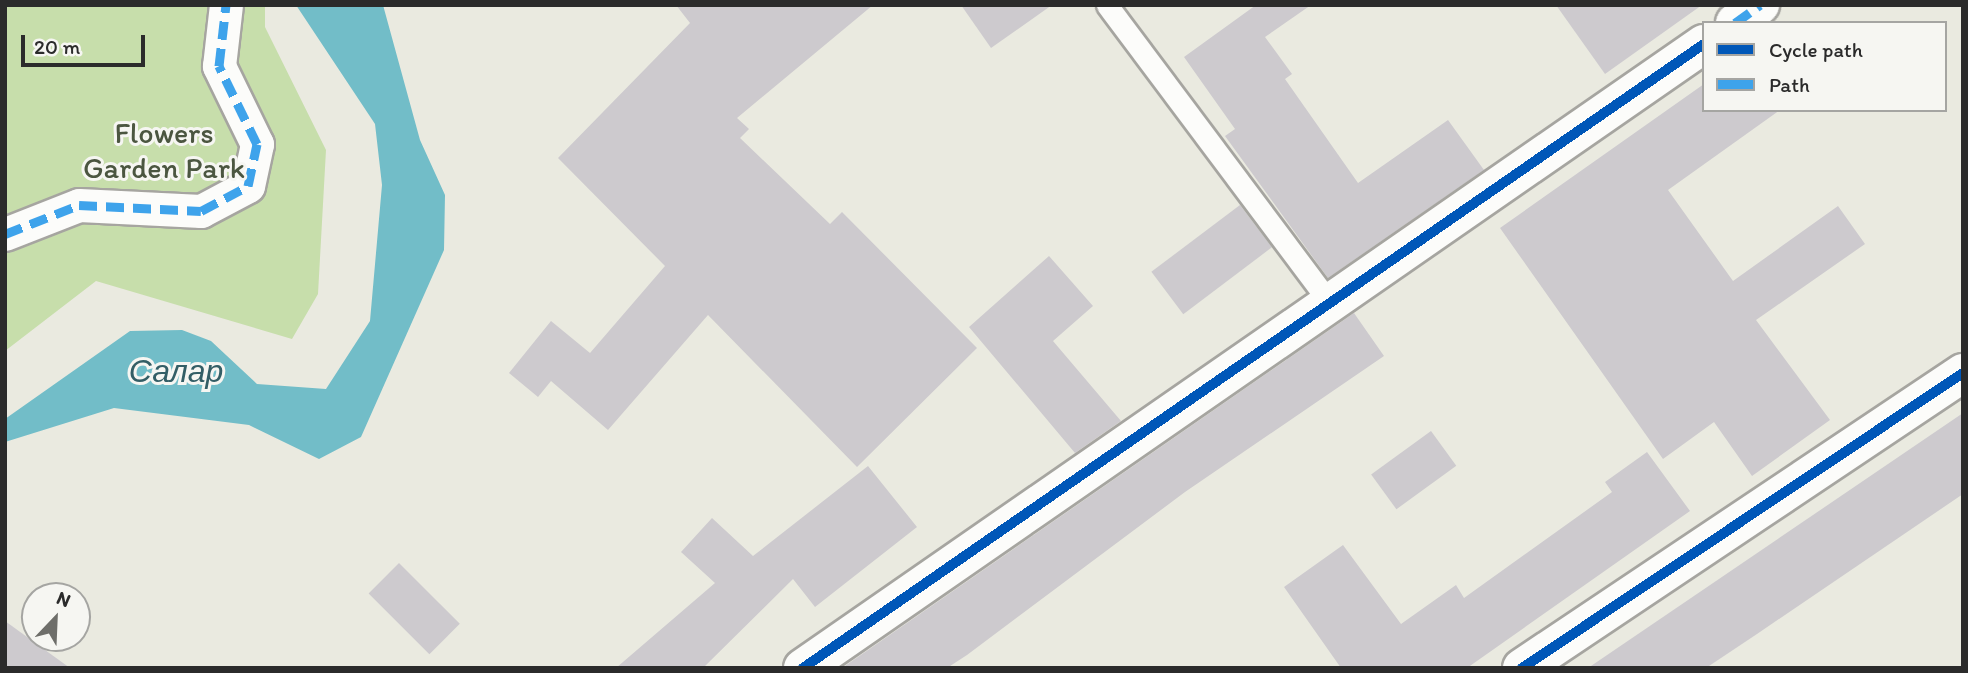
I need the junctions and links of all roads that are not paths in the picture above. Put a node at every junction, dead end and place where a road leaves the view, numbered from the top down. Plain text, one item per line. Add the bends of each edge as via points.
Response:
1 (226, 5) edge
2 (1107, 5) edge
3 (1760, 5) edge
4 (1738, 21) edge
5 (1702, 45) edge
6 (5, 234) edge
7 (1330, 303) junction
8 (1963, 373) edge
9 (803, 668) edge
10 (1522, 668) edge

1 - 6 street via 219,66 257,144 247,186 201,211 79,205
2 - 7 lane
3 - 4 street
5 - 7 street
7 - 9 street
8 - 10 street

